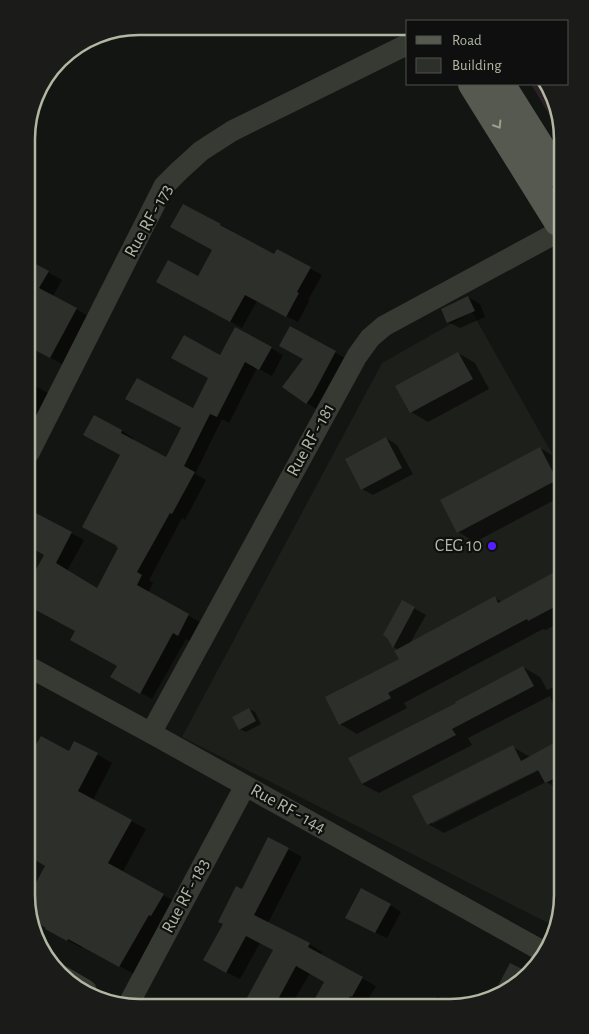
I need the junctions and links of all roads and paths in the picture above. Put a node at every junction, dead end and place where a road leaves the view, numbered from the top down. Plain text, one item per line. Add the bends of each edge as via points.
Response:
1 (406, 45) edge
2 (473, 85) edge
3 (502, 85) edge
4 (545, 170) edge
5 (554, 206) edge
6 (554, 234) edge
7 (35, 441) edge
8 (35, 670) edge
9 (152, 733) junction
10 (245, 786) junction
11 (539, 949) edge
12 (132, 998) edge

1 - 7 street, Rue RF - 173 via 232,131 201,151 164,186
2 -> 4 main road
3 - 4 main road
4 - 5 main road
6 - 9 street, Rue RF - 181 via 384,326 370,338 352,364
8 - 9 street, Rue RF - 144
9 - 10 street, Rue RF - 144
10 - 11 street, Rue RF - 144
10 - 12 street, Rue RF - 183

